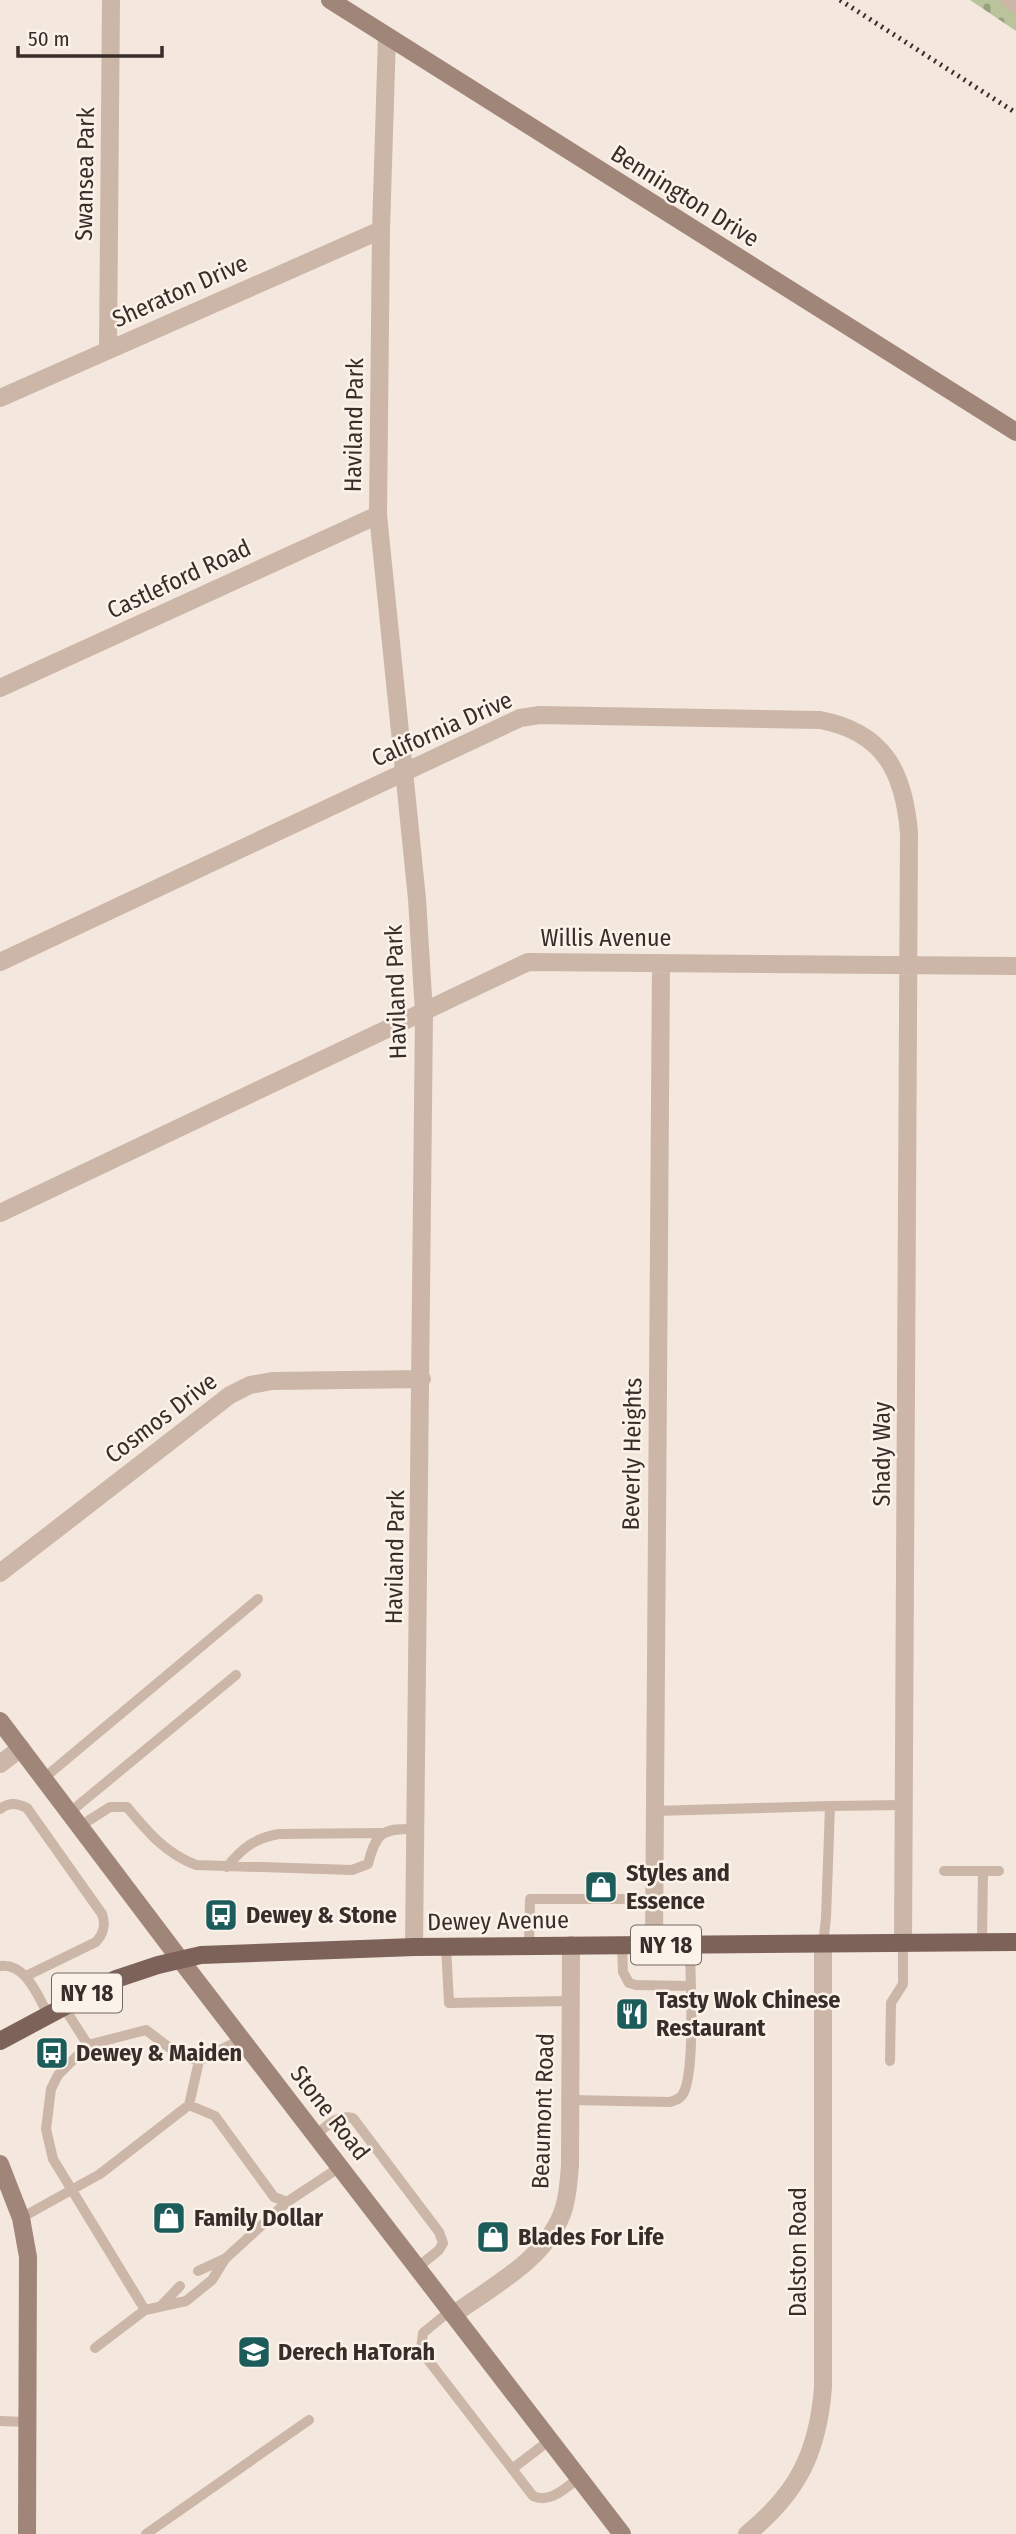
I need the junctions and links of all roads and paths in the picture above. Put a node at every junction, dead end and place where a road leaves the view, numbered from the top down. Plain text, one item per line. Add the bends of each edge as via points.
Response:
1 (111, 0) edge
2 (330, 0) edge
3 (1006, 0) edge
4 (1016, 9) edge
5 (387, 36) junction
6 (381, 230) junction
7 (108, 349) junction
8 (0, 398) edge
9 (1016, 432) edge
10 (378, 515) junction
11 (0, 688) edge
12 (404, 771) junction
13 (0, 962) edge
14 (661, 963) junction
15 (910, 965) junction
16 (1016, 965) edge
17 (424, 1013) junction
18 (0, 1213) edge
19 (422, 1379) junction
20 (0, 1573) edge
21 (258, 1598) dead end
22 (236, 1675) dead end
23 (0, 1721) edge
24 (21, 1748) junction
25 (0, 1764) edge
26 (44, 1778) junction
27 (904, 1805) junction
28 (830, 1806) junction
29 (0, 1809) edge
30 (654, 1811) junction
31 (74, 1819) junction
32 (416, 1829) junction
33 (382, 1833) junction
34 (227, 1867) junction
35 (944, 1871) dead end
36 (983, 1871) junction
37 (999, 1871) dead end
38 (655, 1899) junction
39 (904, 1942) junction
40 (982, 1942) junction
41 (1016, 1942) edge
42 (529, 1945) junction
43 (570, 1945) junction
44 (622, 1945) junction
45 (654, 1945) junction
46 (690, 1945) junction
47 (823, 1945) junction
48 (446, 1946) junction
49 (414, 1947) junction
50 (179, 1958) junction
51 (0, 1966) edge
52 (26, 1976) junction
53 (690, 1986) junction
54 (570, 2001) junction
55 (55, 2010) junction
56 (242, 2039) junction
57 (0, 2041) edge
58 (89, 2045) junction
59 (199, 2061) junction
60 (890, 2061) dead end
61 (570, 2100) junction
62 (188, 2105) junction
63 (316, 2135) junction
64 (0, 2164) edge
65 (340, 2166) junction
66 (71, 2191) junction
67 (287, 2202) junction
68 (21, 2218) junction
69 (225, 2259) junction
70 (418, 2267) junction
71 (198, 2272) dead end
72 (180, 2286) dead end
73 (161, 2307) junction
74 (145, 2310) junction
75 (453, 2312) junction
76 (96, 2348) dead end
77 (309, 2420) dead end
78 (0, 2421) edge
79 (27, 2422) junction
80 (550, 2440) junction
81 (512, 2469) junction
82 (579, 2478) junction
83 (27, 2534) edge
84 (146, 2534) edge
85 (622, 2534) edge
86 (747, 2534) edge

1 - 7 street, Swansea Park
2 - 5 street, Bennington Drive
3 - 4 lane
5 - 6 street, Haviland Park
5 - 9 street, Bennington Drive
6 - 7 street, Sheraton Drive
6 - 10 street, Haviland Park
7 - 8 street, Sheraton Drive
10 - 11 street, Castleford Road
10 - 12 street, Haviland Park
12 - 13 street, California Drive
12 - 15 street, California Drive via 520,718 540,715 842,724 862,734 886,756 907,804
12 - 17 street, Haviland Park
14 - 15 street, Willis Avenue
14 - 17 street, Willis Avenue via 528,962
14 - 30 street, Beverly Heights
15 - 16 street, Willis Avenue
15 - 27 street, Shady Way
17 - 18 street, Willis Avenue
17 - 19 street, Haviland Park
19 - 20 street, Cosmos Drive via 250,1385 230,1395
19 - 32 street, Haviland Park
21 - 26 lane
22 - 31 lane
23 - 24 street, Stone Road
24 - 25 street
24 - 26 street, Stone Road
26 - 31 street, Stone Road
27 - 28 lane
27 - 39 street, Shady Way
28 - 30 lane
28 - 47 lane
29 - 52 lane via 15,1804 27,1808 104,1920 96,1942
30 - 38 street, Beverly Heights
31 - 34 lane via 110,1807 127,1807 155,1840 178,1858 196,1865
31 - 50 street, Stone Road
32 - 33 lane
32 - 49 street, Haviland Park
33 - 34 lane via 263,1837 248,1844
33 - 34 lane via 373,1844 368,1864 352,1870
35 - 36 lane
36 - 37 lane
36 - 40 lane
38 - 42 lane via 530,1899
38 - 45 street, Beverly Heights
39 - 40 main road, Dewey Avenue / NY 18
39 - 47 main road, Dewey Avenue / NY 18
39 - 60 lane via 903,1984 891,2003
40 - 41 main road, Dewey Avenue / NY 18
42 - 43 main road, Dewey Avenue / NY 18
42 - 48 main road, Dewey Avenue / NY 18
43 - 44 main road, Dewey Avenue / NY 18
43 - 54 street, Beaumont Road
44 - 45 main road, Dewey Avenue / NY 18
44 - 53 lane via 623,1972 629,1983
45 - 46 main road, Dewey Avenue / NY 18
46 - 47 main road, Dewey Avenue / NY 18
46 - 53 lane
47 - 86 street, Dalston Road via 821,2413 806,2465 792,2489
48 - 49 main road, Dewey Avenue / NY 18
48 - 54 lane via 449,2003
49 - 50 main road, Dewey Avenue / NY 18
50 - 55 main road, Dewey Avenue / NY 18 via 116,1979
50 - 56 street, Stone Road
51 - 52 lane via 15,1968
52 - 55 lane
53 - 61 lane via 688,2074 678,2100
54 - 61 street, Beaumont Road
55 - 57 main road, Dewey Avenue / NY 18
55 - 58 lane
56 - 59 lane
56 - 63 street, Stone Road
58 - 59 lane via 146,2031 179,2055
58 - 66 lane via 58,2075 51,2090 46,2129 53,2159
59 - 62 lane
61 - 75 street, Beaumont Road via 568,2188 554,2230 521,2265
62 - 66 lane via 100,2175
62 - 67 lane via 215,2116 274,2197
63 - 65 street, Stone Road
63 - 70 lane via 338,2118 353,2118 439,2232 443,2242 439,2249
64 - 68 street
65 - 67 lane
65 - 70 street, Stone Road
66 - 68 lane
66 - 74 lane
67 - 69 lane
68 - 79 street via 29,2270
69 - 71 lane
69 - 73 lane via 212,2280 186,2301
70 - 75 street, Stone Road
72 - 73 lane
73 - 74 lane
74 - 76 lane
75 - 80 street, Stone Road
75 - 81 lane via 423,2333 421,2348
77 - 84 lane
78 - 79 lane
79 - 83 street
80 - 81 lane
80 - 82 street, Stone Road
81 - 82 lane via 540,2499
82 - 85 street, Stone Road

